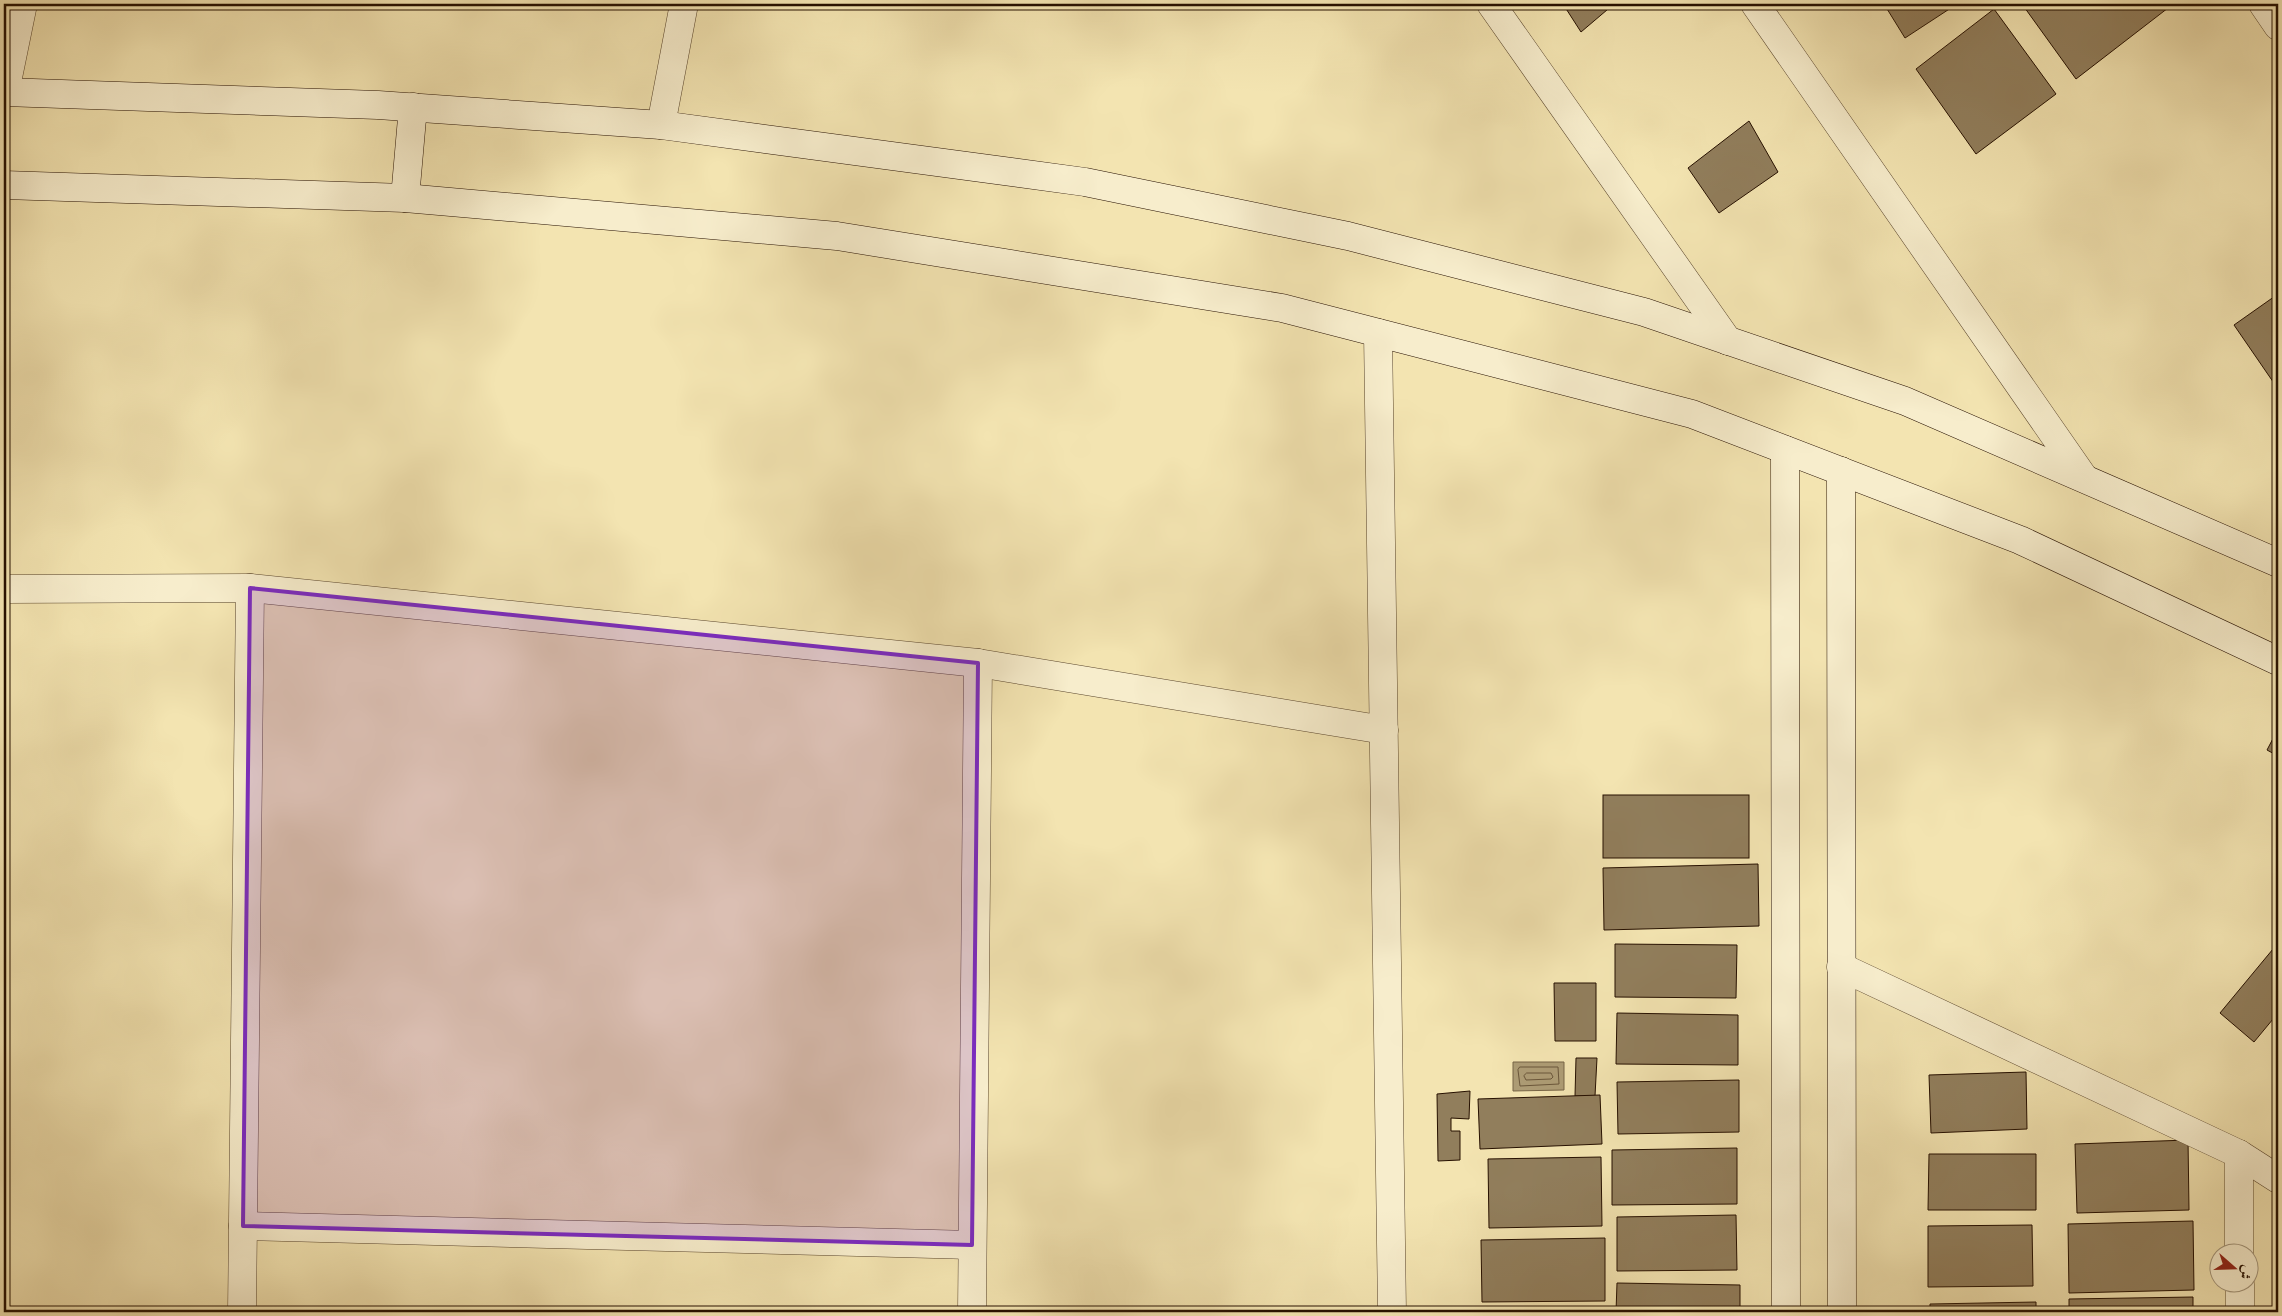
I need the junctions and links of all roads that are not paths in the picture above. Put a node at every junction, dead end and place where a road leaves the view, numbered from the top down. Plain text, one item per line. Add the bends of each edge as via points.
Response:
1 (23, 4) edge
2 (684, 4) edge
3 (1491, 4) edge
4 (1755, 4) edge
5 (2263, 4) edge
6 (2278, 26) edge
7 (4, 92) edge
8 (413, 108) junction
9 (660, 125) junction
10 (4, 185) edge
11 (405, 198) junction
12 (1378, 333) junction
13 (1728, 341) junction
14 (1784, 450) junction
15 (1841, 472) junction
16 (2084, 478) junction
17 (2278, 562) edge
18 (250, 588) junction
19 (4, 589) edge
20 (2278, 660) edge
21 (978, 663) junction
22 (1384, 730) junction
23 (1841, 967) junction
24 (2239, 1154) junction
25 (2278, 1179) edge
26 (243, 1226) junction
27 (2239, 1244) edge
28 (972, 1245) junction
29 (2240, 1294) edge
30 (242, 1312) edge
31 (972, 1312) edge
32 (1392, 1312) edge
33 (1786, 1312) edge
34 (1842, 1312) edge
35 (2240, 1312) edge

1 - 7 street
2 - 9 street
3 - 13 street
4 - 16 street
5 - 6 street
7 - 8 street
8 - 9 street
8 - 11 street
9 - 13 street via 1085,182 1348,236 1644,312
10 - 11 street
11 - 12 street via 837,236 1282,308
12 - 14 street via 1692,414
12 - 22 street
13 - 16 street via 1905,401
14 - 15 street
14 - 33 street
15 - 20 street via 2020,540
15 - 23 street
16 - 17 street
18 - 19 street
18 - 21 street
18 - 26 street
21 - 22 street
21 - 28 street
22 - 32 street
23 - 24 street
23 - 34 street
24 - 25 street
24 - 27 street
26 - 28 street
26 - 30 street
28 - 31 street
29 - 35 street

